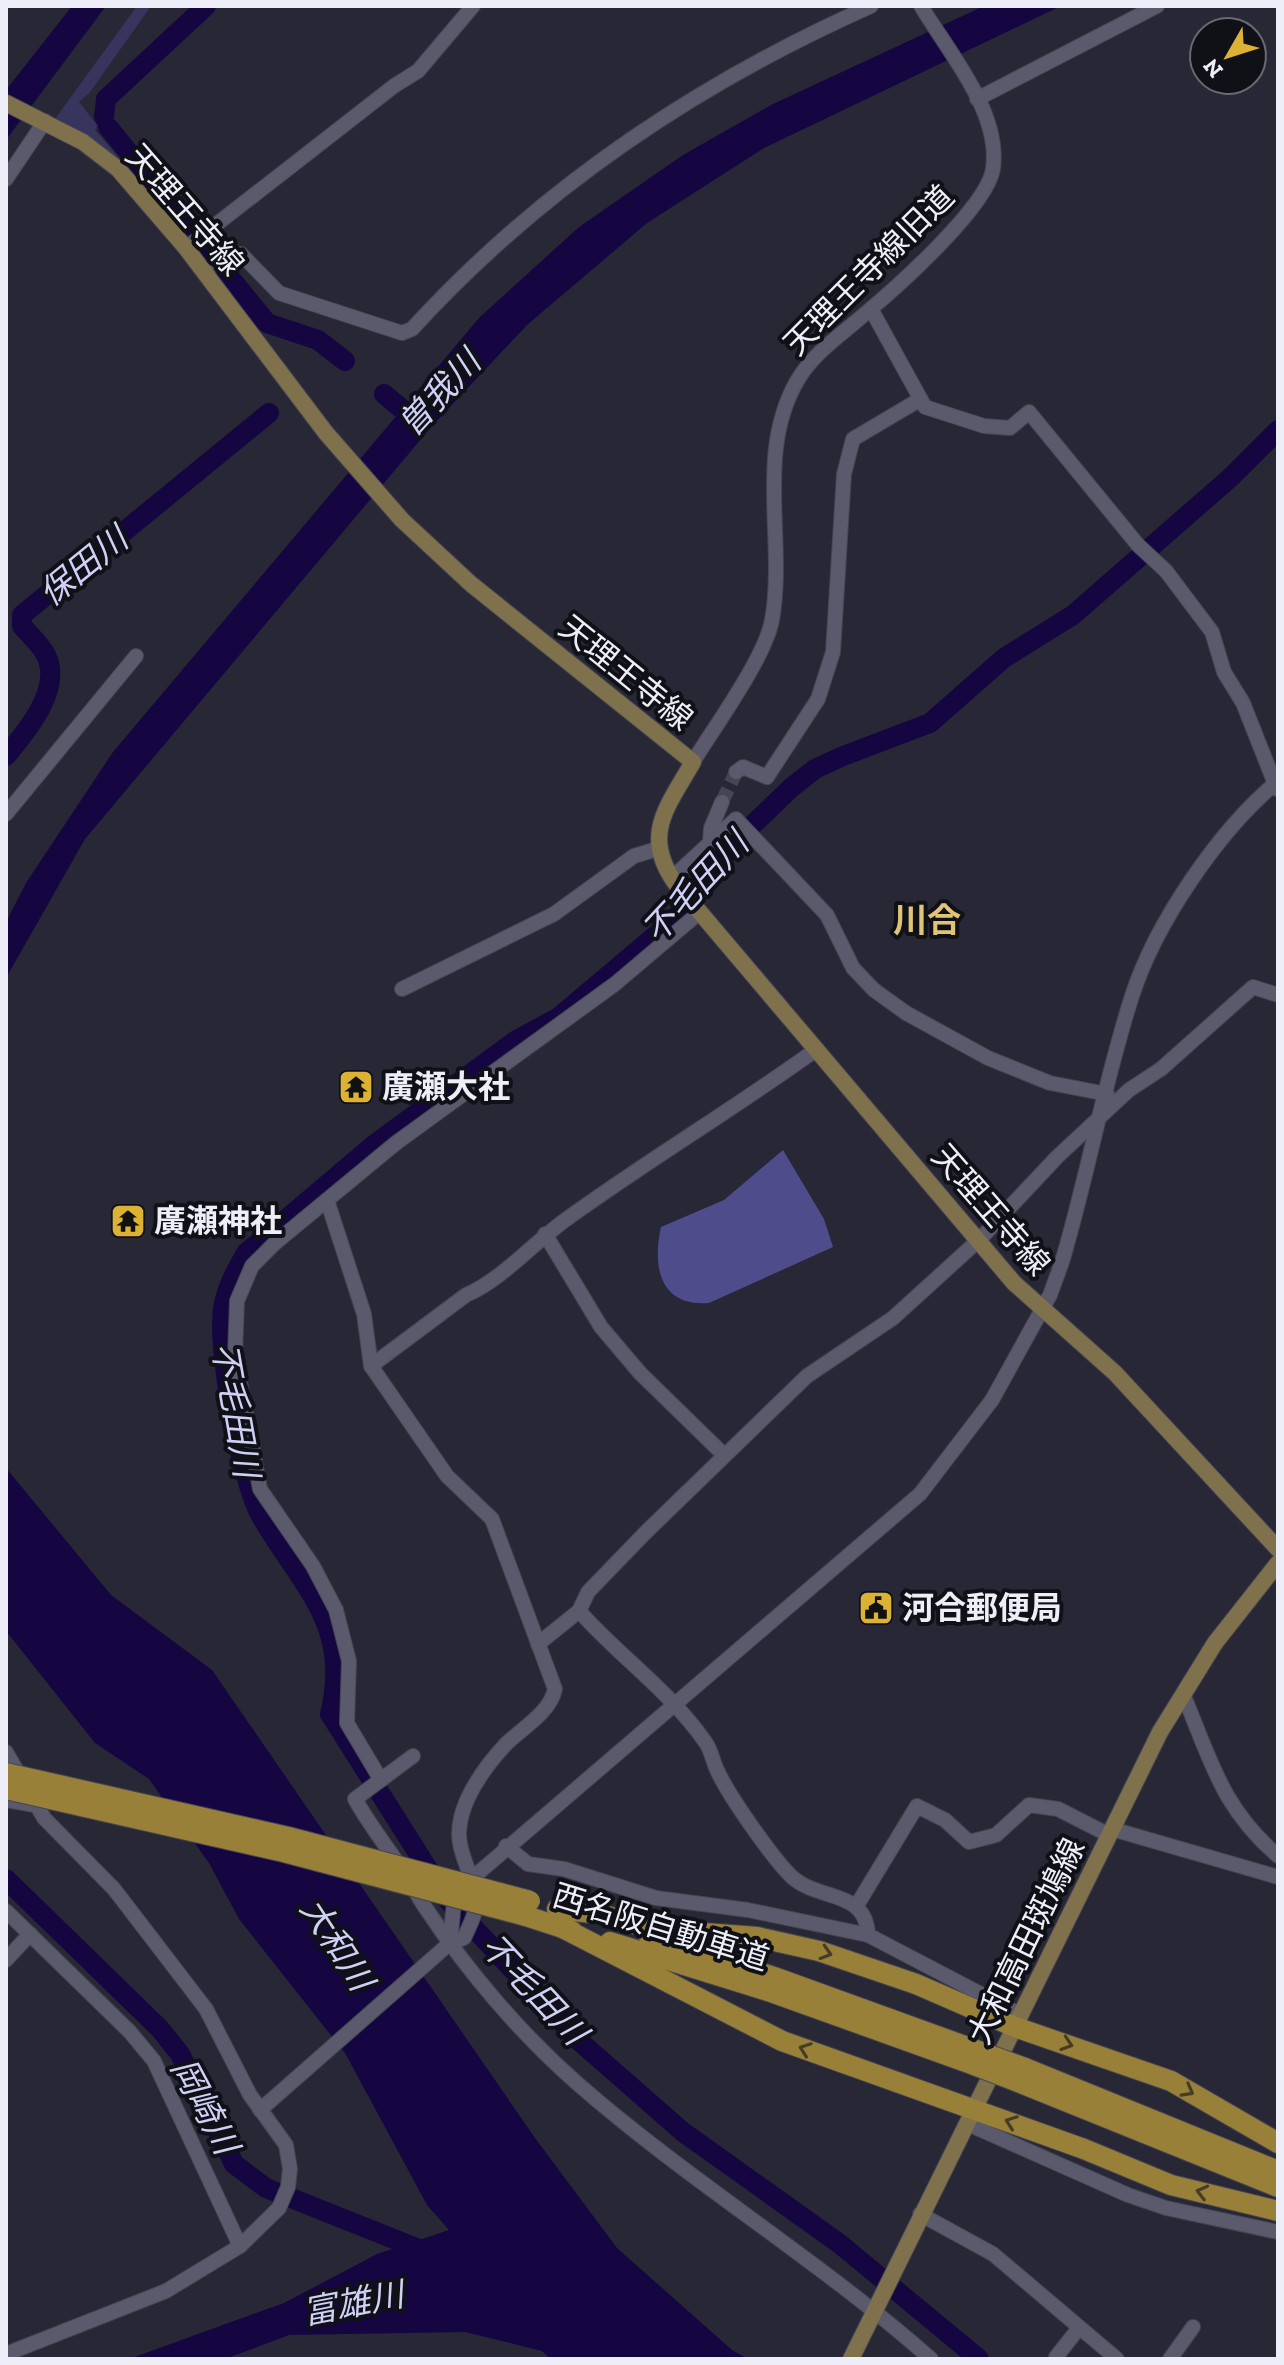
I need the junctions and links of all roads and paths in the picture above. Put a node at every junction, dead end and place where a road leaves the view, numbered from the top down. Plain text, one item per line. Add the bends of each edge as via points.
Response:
1 (473, 6) edge
2 (871, 6) edge
3 (921, 6) edge
4 (1157, 6) edge
5 (977, 99) junction
6 (6, 103) edge
7 (44, 121) junction
8 (6, 179) edge
9 (186, 248) junction
10 (204, 272) junction
11 (871, 309) junction
12 (919, 400) junction
13 (136, 656) dead end
14 (693, 762) junction
15 (736, 772) dead end
16 (1277, 785) edge
17 (722, 802) tunnel mouth
18 (6, 814) edge
19 (710, 843) junction
20 (657, 849) junction
21 (672, 878) junction
22 (694, 904) junction
23 (402, 989) dead end
24 (1278, 995) edge
25 (817, 1049) junction
26 (1107, 1094) junction
27 (1101, 1116) junction
28 (327, 1200) junction
29 (545, 1234) junction
30 (978, 1241) junction
31 (1042, 1309) junction
32 (371, 1366) junction
33 (724, 1455) junction
34 (1278, 1549) edge
35 (1278, 1563) edge
36 (579, 1611) junction
37 (538, 1644) junction
38 (1183, 1694) junction
39 (674, 1702) junction
40 (6, 1752) edge
41 (413, 1756) dead end
42 (6, 1773) edge
43 (381, 1780) junction
44 (6, 1789) edge
45 (6, 1800) edge
46 (35, 1805) junction
47 (1110, 1832) junction
48 (506, 1846) junction
49 (1278, 1856) edge
50 (1278, 1877) edge
51 (470, 1880) junction
52 (857, 1905) junction
53 (528, 1909) junction
54 (6, 1911) edge
55 (559, 1918) junction
56 (30, 1934) junction
57 (868, 1935) junction
58 (452, 1944) junction
59 (6, 1960) edge
60 (1018, 2021) junction
61 (1021, 2075) junction
62 (260, 2110) junction
63 (971, 2116) junction
64 (1278, 2143) edge
65 (1278, 2171) edge
66 (1278, 2187) edge
67 (1278, 2211) edge
68 (920, 2214) junction
69 (1278, 2232) edge
70 (240, 2246) junction
71 (875, 2309) junction
72 (1193, 2327) dead end
73 (1079, 2328) junction
74 (6, 2354) edge
75 (1056, 2357) dead end
76 (851, 2359) edge
77 (931, 2359) edge
78 (1117, 2359) edge
79 (1170, 2359) edge

1 - 9 street via 418,71
2 - 10 street via 769,56 592,165 534,209 402,333 279,293 241,254 227,254
3 - 5 street, 天理王寺線旧道
4 - 5 street
5 - 11 street, 天理王寺線旧道 via 993,148 985,192
6 - 7 main road, 天理王寺線
7 - 8 street
7 - 9 main road, 天理王寺線 via 118,169
9 - 10 main road, 天理王寺線
10 - 14 main road, 天理王寺線 via 326,433 402,520 471,584
11 - 12 street
11 - 14 street, 天理王寺線旧道 via 806,368 783,411 775,461 769,633
12 - 15 street via 850,445 833,652 818,699 767,777 743,767
12 - 16 street via 937,412 984,426 1010,428 1029,412 1212,632 1224,672 1243,703
13 - 18 street
14 - 20 main road, 天理王寺線 via 668,806
16 - 26 street via 1236,821 1169,917 1133,994
17 - 19 street
19 - 21 street
19 - 26 street via 736,819 827,915 853,968 906,1013 1000,1063 1050,1083
20 - 21 main road, 天理王寺線
20 - 23 street via 634,856 554,914
21 - 22 main road, 天理王寺線
22 - 25 main road, 天理王寺線
22 - 28 street via 615,984 396,1143
24 - 27 street via 1253,987
25 - 29 street
25 - 30 main road, 天理王寺線
26 - 27 street
27 - 30 street
27 - 31 street via 1062,1262
28 - 32 street via 364,1314
28 - 43 street via 252,1266 237,1301 235,1355 260,1489 336,1610 349,1661 347,1723
29 - 32 street
29 - 33 street via 601,1327
30 - 31 main road, 天理王寺線
30 - 33 street via 893,1318 807,1376
31 - 34 main road, 天理王寺線 via 1115,1373
31 - 39 street via 992,1400 920,1494
32 - 37 street via 447,1476 492,1519
33 - 36 street via 588,1592
35 - 38 main road, 大和高田斑鳩線 via 1215,1643
36 - 37 street
36 - 39 street
37 - 51 street via 555,1684 554,1695 506,1744 466,1801 458,1830 460,1857
38 - 47 main road, 大和高田斑鳩線
38 - 49 street via 1234,1811
39 - 48 street
39 - 52 street via 792,1877
40 - 46 street
41 - 43 street
42 - 53 highway, 西名阪自動車道, bridge via 288,1837
43 - 58 street via 355,1799
44 - 53 highway, 西名阪自動車道, bridge
45 - 46 street
46 - 62 street via 114,1889 197,1997
47 - 50 street
47 - 52 street via 1058,1809 1029,1805 996,1835 969,1842 945,1820 917,1806
47 - 60 main road, 大和高田斑鳩線
48 - 51 street
48 - 57 street via 528,1864 564,1869 656,1898
51 - 58 street via 454,1902
51 - 58 street via 476,1899 473,1920
52 - 57 street via 867,1919
53 - 55 highway, 西名阪自動車道
54 - 56 street
55 -> 60 highway via 601,1914 651,1929 757,1937 819,1951
55 - 61 highway, 西名阪自動車道, bridge
63 -> 55 highway via 782,2041
56 - 59 street
56 - 70 street via 154,2061
57 - 60 street
58 - 62 street
58 - 71 street via 575,2082
60 - 63 main road, 大和高田斑鳩線
60 -> 64 highway via 1171,2081
61 - 65 highway, 西名阪自動車道
61 - 66 highway, 西名阪自動車道
62 - 70 street via 286,2145 289,2177 279,2208
67 -> 63 highway via 1171,2185
63 - 68 main road, 大和高田斑鳩線
63 - 69 street via 1128,2195
68 - 71 main road, 大和高田斑鳩線
68 - 73 street via 993,2254
70 - 74 street via 166,2291
71 - 76 main road, 大和高田斑鳩線
71 - 77 street
72 - 79 street
73 - 75 street
73 - 78 street

